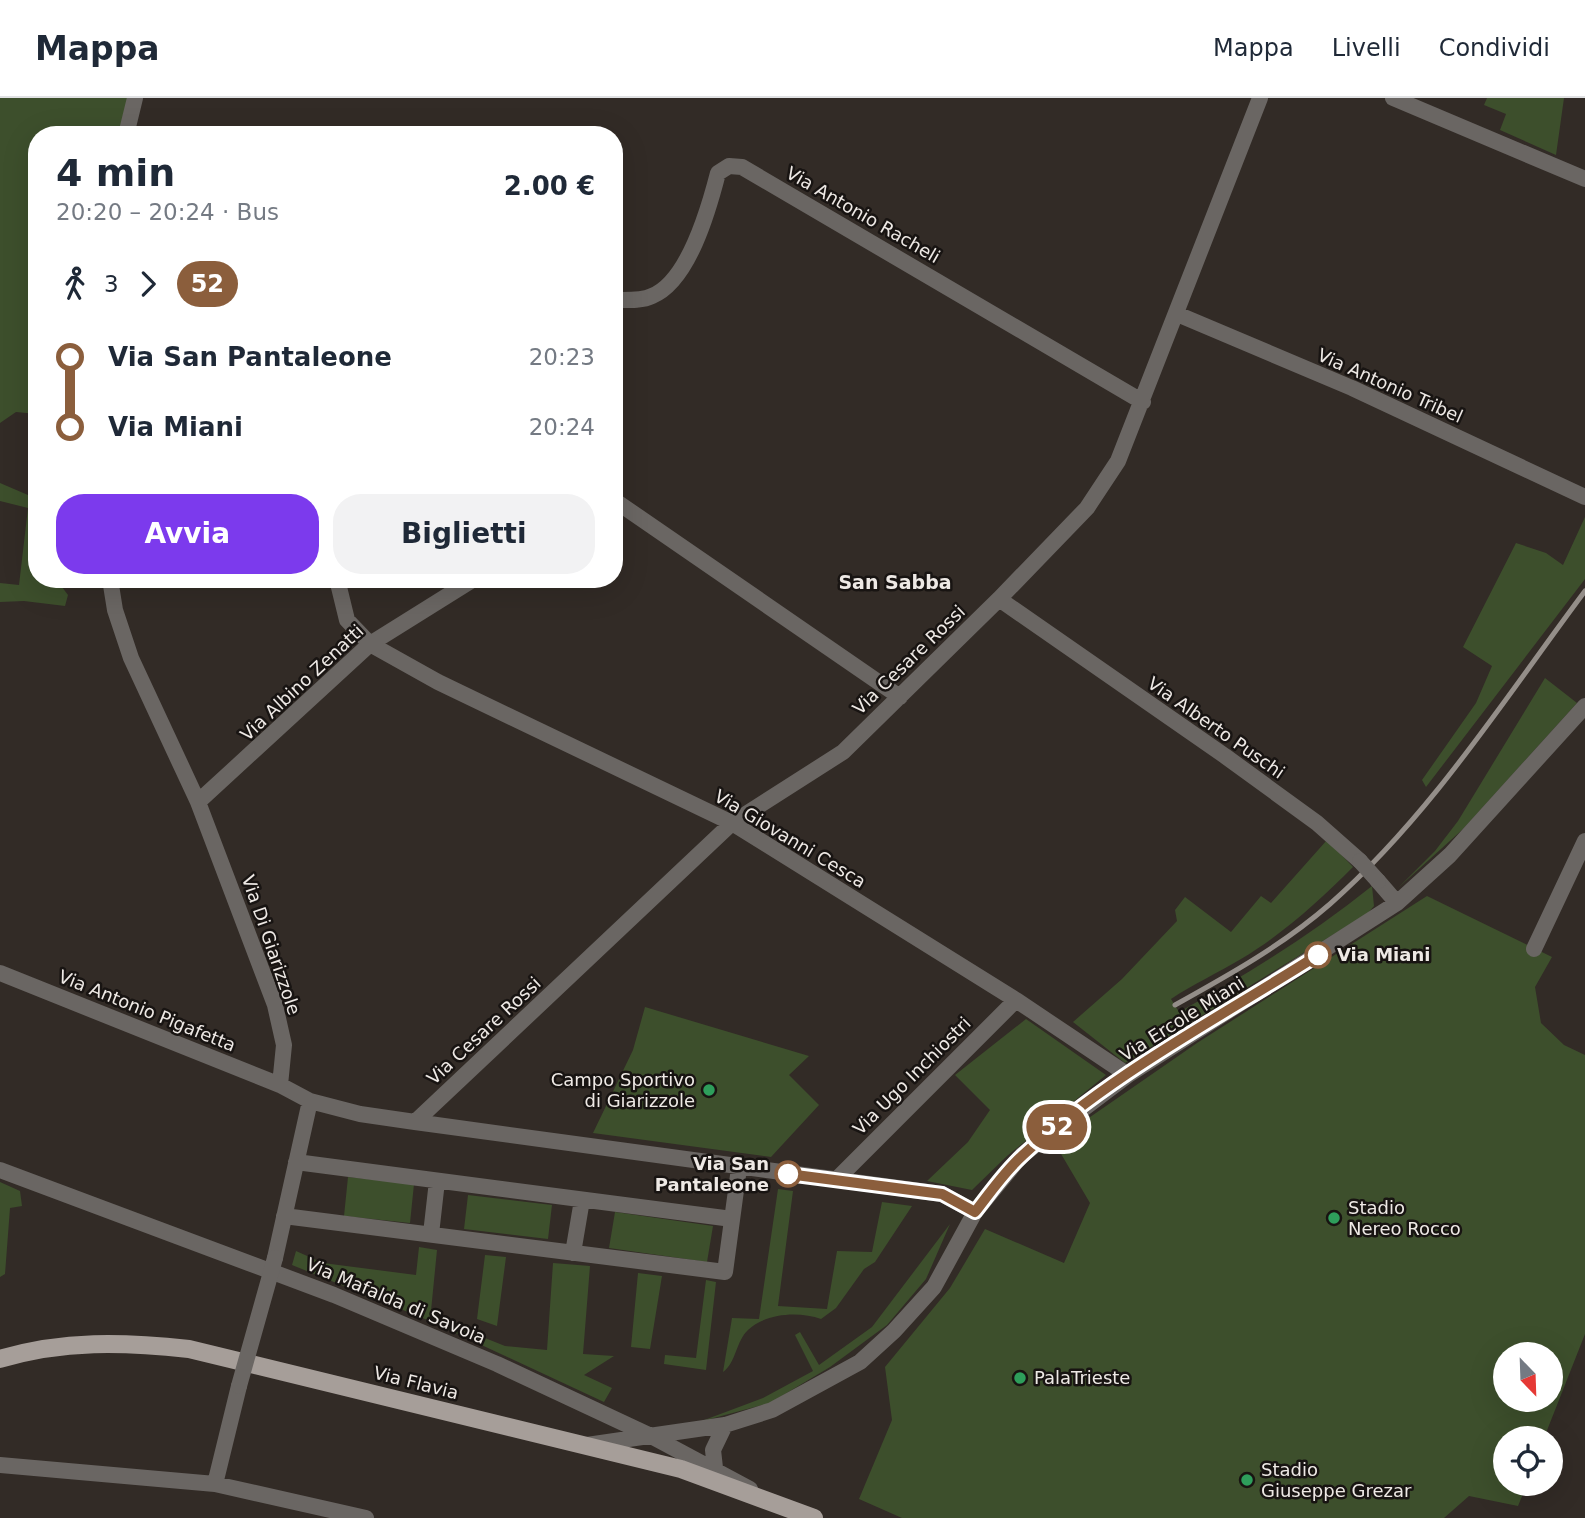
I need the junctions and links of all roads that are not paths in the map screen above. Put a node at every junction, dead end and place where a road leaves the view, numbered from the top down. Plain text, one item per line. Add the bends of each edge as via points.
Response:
1 (135, 98) edge
2 (1259, 98) edge
3 (1393, 98) edge
4 (128, 126) edge
5 (1585, 179) edge
6 (623, 299) edge
7 (1177, 314) junction
8 (1143, 402) junction
9 (1585, 497) edge
10 (623, 506) edge
11 (111, 588) edge
12 (339, 588) edge
13 (460, 588) edge
14 (999, 599) junction
15 (370, 644) junction
16 (900, 697) junction
17 (1585, 706) edge
18 (198, 802) junction
19 (732, 823) junction
20 (1585, 841) edge
21 (1397, 903) junction
22 (1534, 949) dead end
23 (0, 973) edge
24 (1016, 1000) junction
25 (1128, 1075) junction
26 (280, 1085) junction
27 (310, 1101) junction
28 (415, 1122) junction
29 (296, 1162) junction
30 (739, 1168) junction
31 (0, 1170) edge
32 (836, 1180) junction
33 (437, 1181) junction
34 (582, 1200) junction
35 (975, 1212) junction
36 (284, 1216) junction
37 (732, 1219) junction
38 (431, 1234) junction
39 (573, 1252) junction
40 (0, 1359) edge
41 (725, 1425) junction
42 (651, 1436) junction
43 (581, 1446) junction
44 (0, 1465) edge
45 (715, 1468) junction
46 (215, 1484) junction
47 (764, 1497) junction
48 (366, 1518) edge
49 (814, 1518) edge

1 - 4 street
2 - 7 street, Via Cesare Rossi
3 - 5 street
6 - 8 street, Via Antonio Racheli via 653,296 670,282 688,260 718,173 729,166 742,167
7 - 8 street, Via Cesare Rossi
7 - 9 street, Via Antonio Tribel via 1352,388
8 - 14 street, Via Cesare Rossi via 1105,485
10 - 16 street
11 - 18 street, Via Di Giarizzole via 131,658
12 - 15 street, Via Giovanni Cesca via 347,620
13 - 15 street, Via Albino Zenatti
14 - 16 street, Via Cesare Rossi
14 - 21 street, Via Alberto Puschi, bridge via 1317,822
15 - 18 street, Via Albino Zenatti
15 - 19 street, Via Giovanni Cesca via 438,682
16 - 19 street, Via Cesare Rossi via 844,752
17 - 21 street, Via Ercole Miani via 1450,855
18 - 26 street, Via Di Giarizzole via 275,1005 284,1045
19 - 24 street, Via Giovanni Cesca
19 - 28 street, Via Cesare Rossi
20 - 22 street
21 - 25 street, Via Ercole Miani
23 - 26 street, Via Antonio Pigafetta
24 - 25 street, Via Giovanni Cesca
24 - 32 street, Via Ugo Inchiostri
25 - 35 street, Via Ercole Miani via 1022,1155
26 - 27 street
27 - 28 street
27 - 29 street
28 - 30 street
29 - 33 street
29 - 36 street
30 - 32 street
30 - 37 street
31 - 42 street, Via Mafalda di Savoia via 334,1295
32 - 35 street via 942,1194
33 - 34 street
33 - 38 street
34 - 37 street
34 - 39 street
35 - 41 street, Via Ercole Miani via 934,1287 860,1362 772,1410
36 - 38 street
36 - 46 street, bridge
37 - 39 street via 725,1272
38 - 39 street
40 - 43 main road, Via Flavia via 69,1343 189,1349
41 - 42 street, Via Ercole Miani
41 - 45 street via 713,1450
42 - 43 street, Via Ercole Miani
42 - 45 street, Via Mafalda di Savoia
43 - 47 main road, Via Flavia via 681,1469
44 - 46 street
45 - 47 street, Via Mafalda di Savoia
46 - 48 street
47 - 49 main road, Via Flavia

